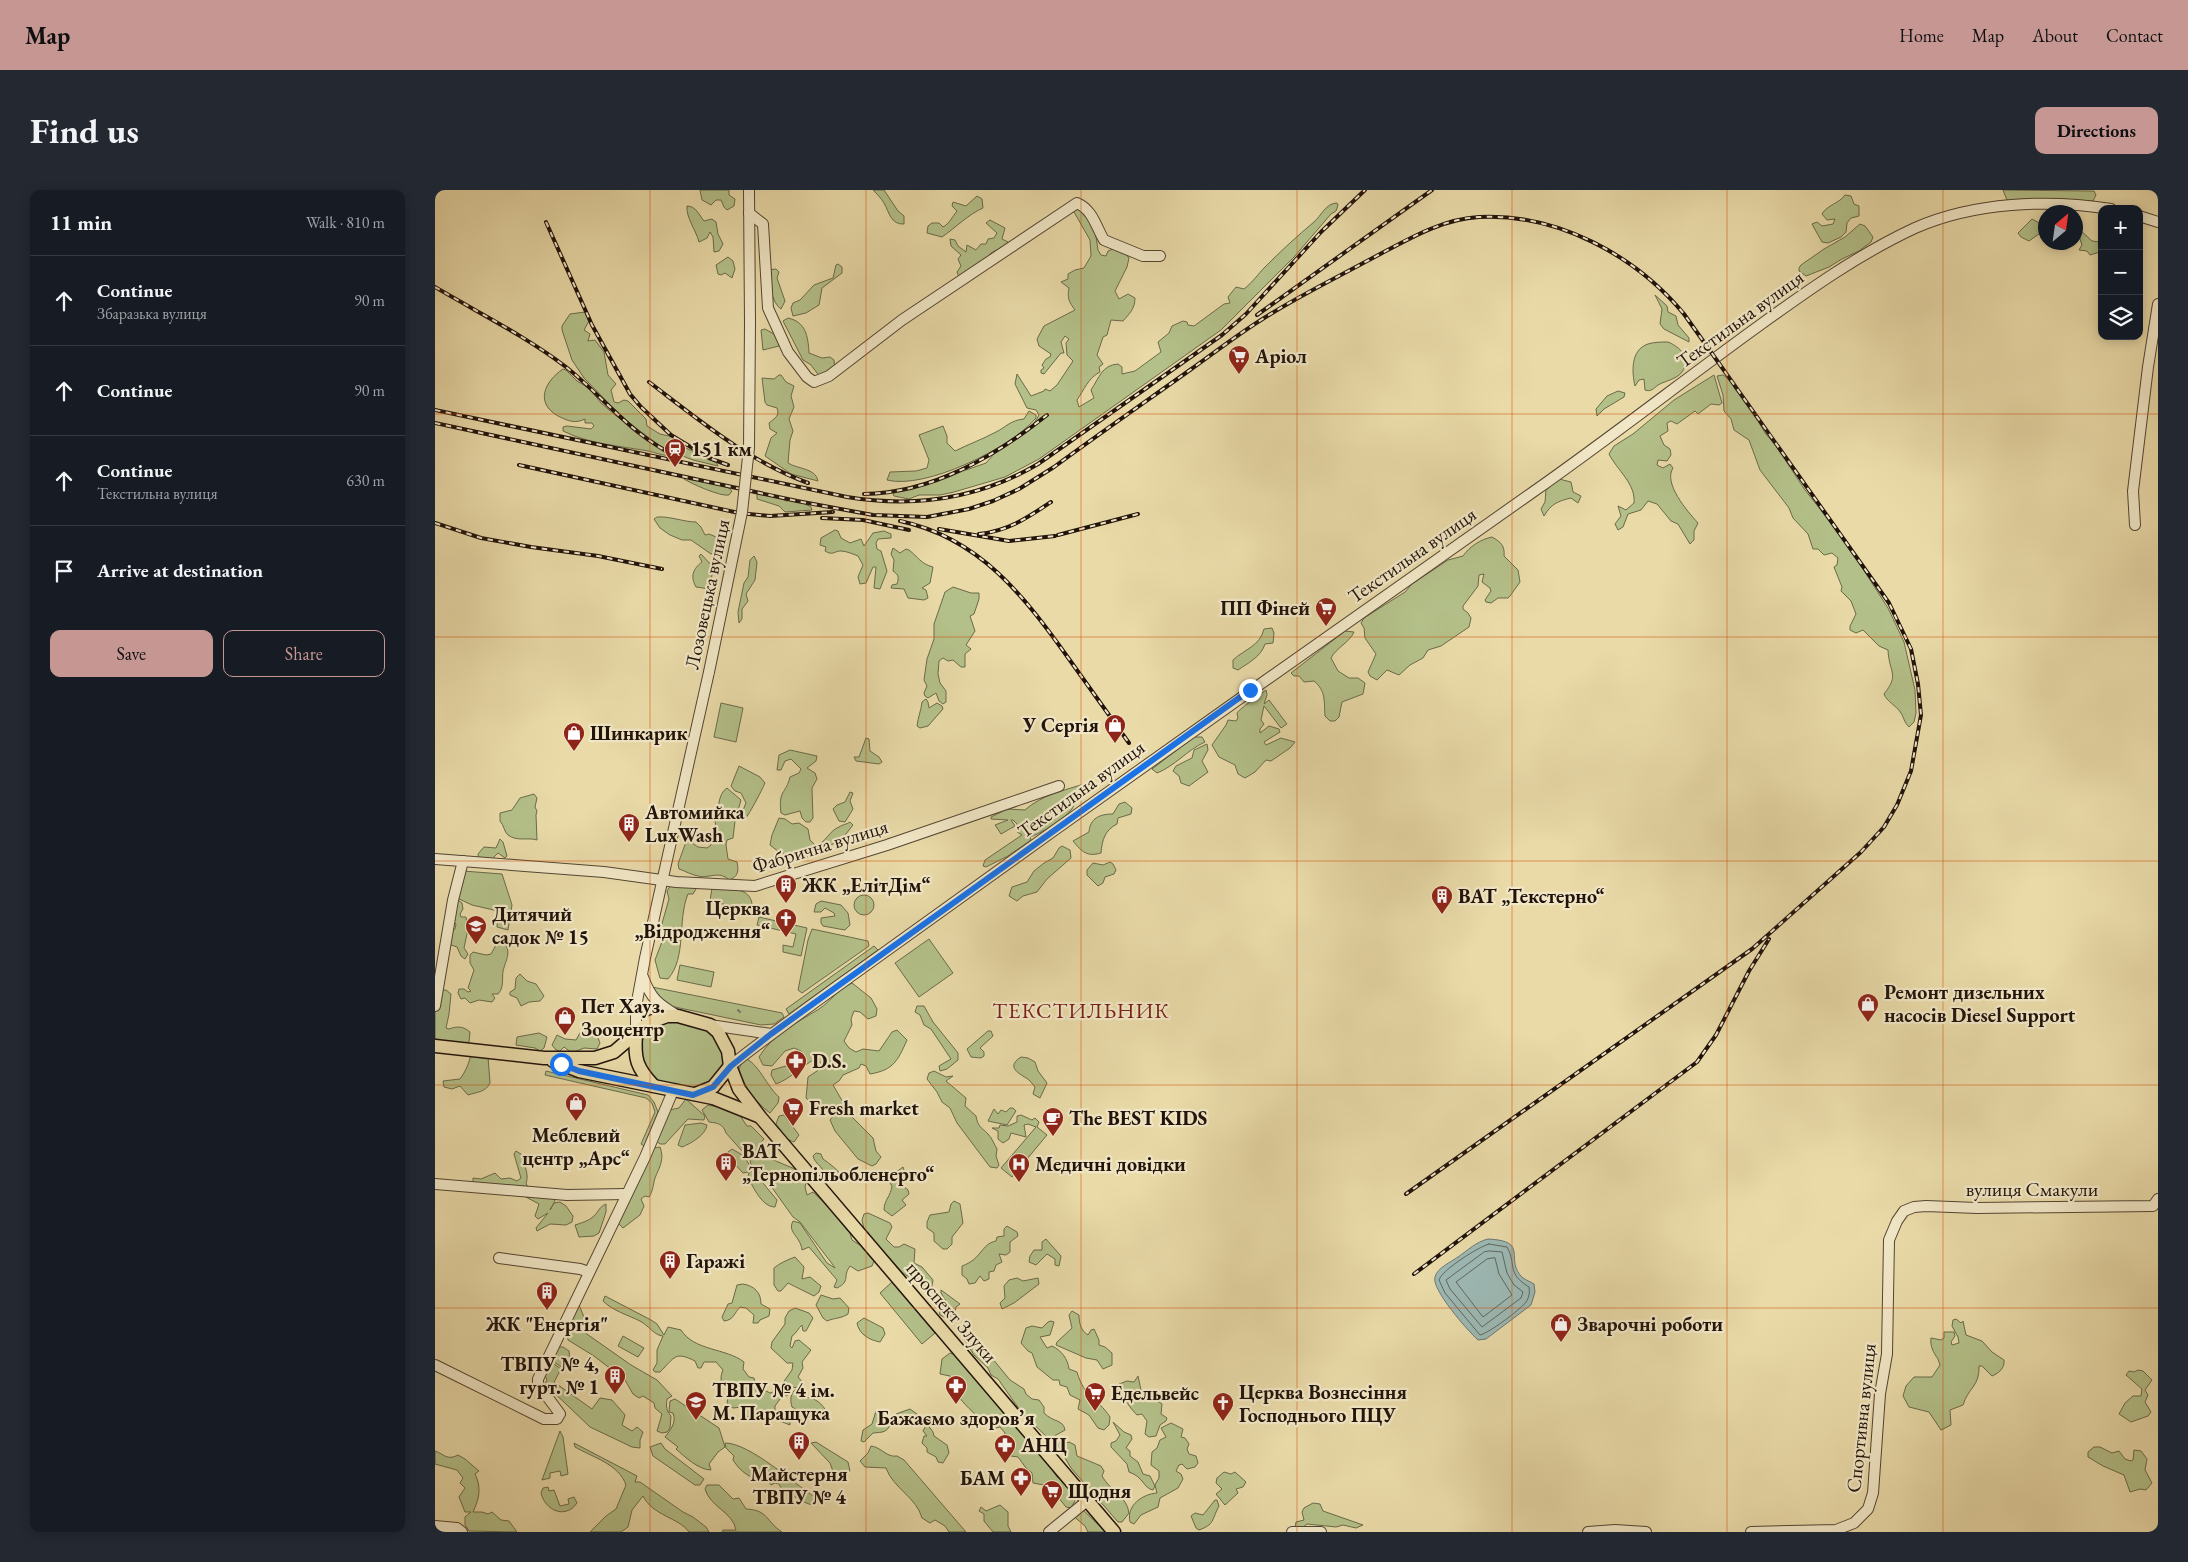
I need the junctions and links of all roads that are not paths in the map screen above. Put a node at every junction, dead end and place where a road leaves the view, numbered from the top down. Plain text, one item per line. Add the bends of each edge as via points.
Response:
1 (749, 190) edge
2 (2098, 207) edge
3 (749, 213) junction
4 (2143, 217) edge
5 (2158, 222) edge
6 (1160, 256) dead end
7 (2158, 304) edge
8 (2135, 526) dead end
9 (1059, 786) dead end
10 (435, 859) edge
11 (463, 861) junction
12 (663, 880) junction
13 (642, 976) junction
14 (435, 1006) edge
15 (678, 1016) junction
16 (710, 1024) junction
17 (771, 1034) junction
18 (636, 1035) junction
19 (435, 1046) edge
20 (544, 1058) junction
21 (731, 1066) junction
22 (653, 1085) junction
23 (673, 1091) junction
24 (693, 1095) junction
25 (761, 1118) junction
26 (435, 1184) edge
27 (626, 1194) junction
28 (2158, 1199) edge
29 (1904, 1211) joint
30 (499, 1258) dead end
31 (589, 1272) junction
32 (435, 1365) edge
33 (1087, 1501) junction
34 (435, 1526) edge
35 (462, 1532) edge
36 (1049, 1532) edge
37 (1114, 1532) edge
38 (1292, 1532) edge
39 (1321, 1532) edge
40 (1588, 1532) edge
41 (1647, 1532) edge
42 (1751, 1532) edge

1 - 3 street, Лозовецька вулиця
2 - 17 street, Текстильна вулиця via 2071,204 2009,206 1942,218 1856,259 1715,357 1569,468 1262,681
3 - 6 street via 763,224 768,308 788,352 807,377 815,382 829,376 902,320 1077,203 1084,206 1093,218 1103,240 1143,256
3 - 12 street, Лозовецька вулиця, bridge via 749,448 742,512
4 - 5 street
7 - 8 street via 2147,367 2133,491
9 - 12 street, Фабрична вулиця via 755,886
10 - 11 street
11 - 12 street, Фабрична вулиця
11 - 14 street
12 - 13 street, Лозовецька вулиця
13 - 15 street via 650,994
13 - 18 street, Лозовецька вулиця via 636,1007
15 - 16 main road
15 - 18 main road via 653,1021
16 - 17 street
16 - 21 main road via 724,1040
17 - 21 street, Текстильна вулиця
18 - 20 main road via 614,1052 595,1058
18 - 22 main road via 635,1054 639,1069
19 - 20 main road
20 - 22 main road via 579,1071
21 - 24 main road via 713,1087
21 - 25 main road, проспект Злуки via 739,1089
22 - 23 main road
23 - 24 main road
23 - 27 street
24 - 25 main road, проспект Злуки via 729,1103
25 - 33 main road, проспект Злуки
26 - 27 street via 567,1195
27 - 31 street
28 - 29 street, вулиця Смакули via 2153,1206 1926,1206
29 - 42 street, Спортивна вулиця via 1889,1240 1887,1354 1880,1394 1873,1493 1868,1509 1854,1523 1835,1530
30 - 31 street
31 - 32 street via 538,1379 538,1384 560,1414 557,1419 544,1419
33 - 36 street
33 - 37 main road, проспект Злуки
34 - 35 street via 457,1528
38 - 39 street
40 - 41 street

